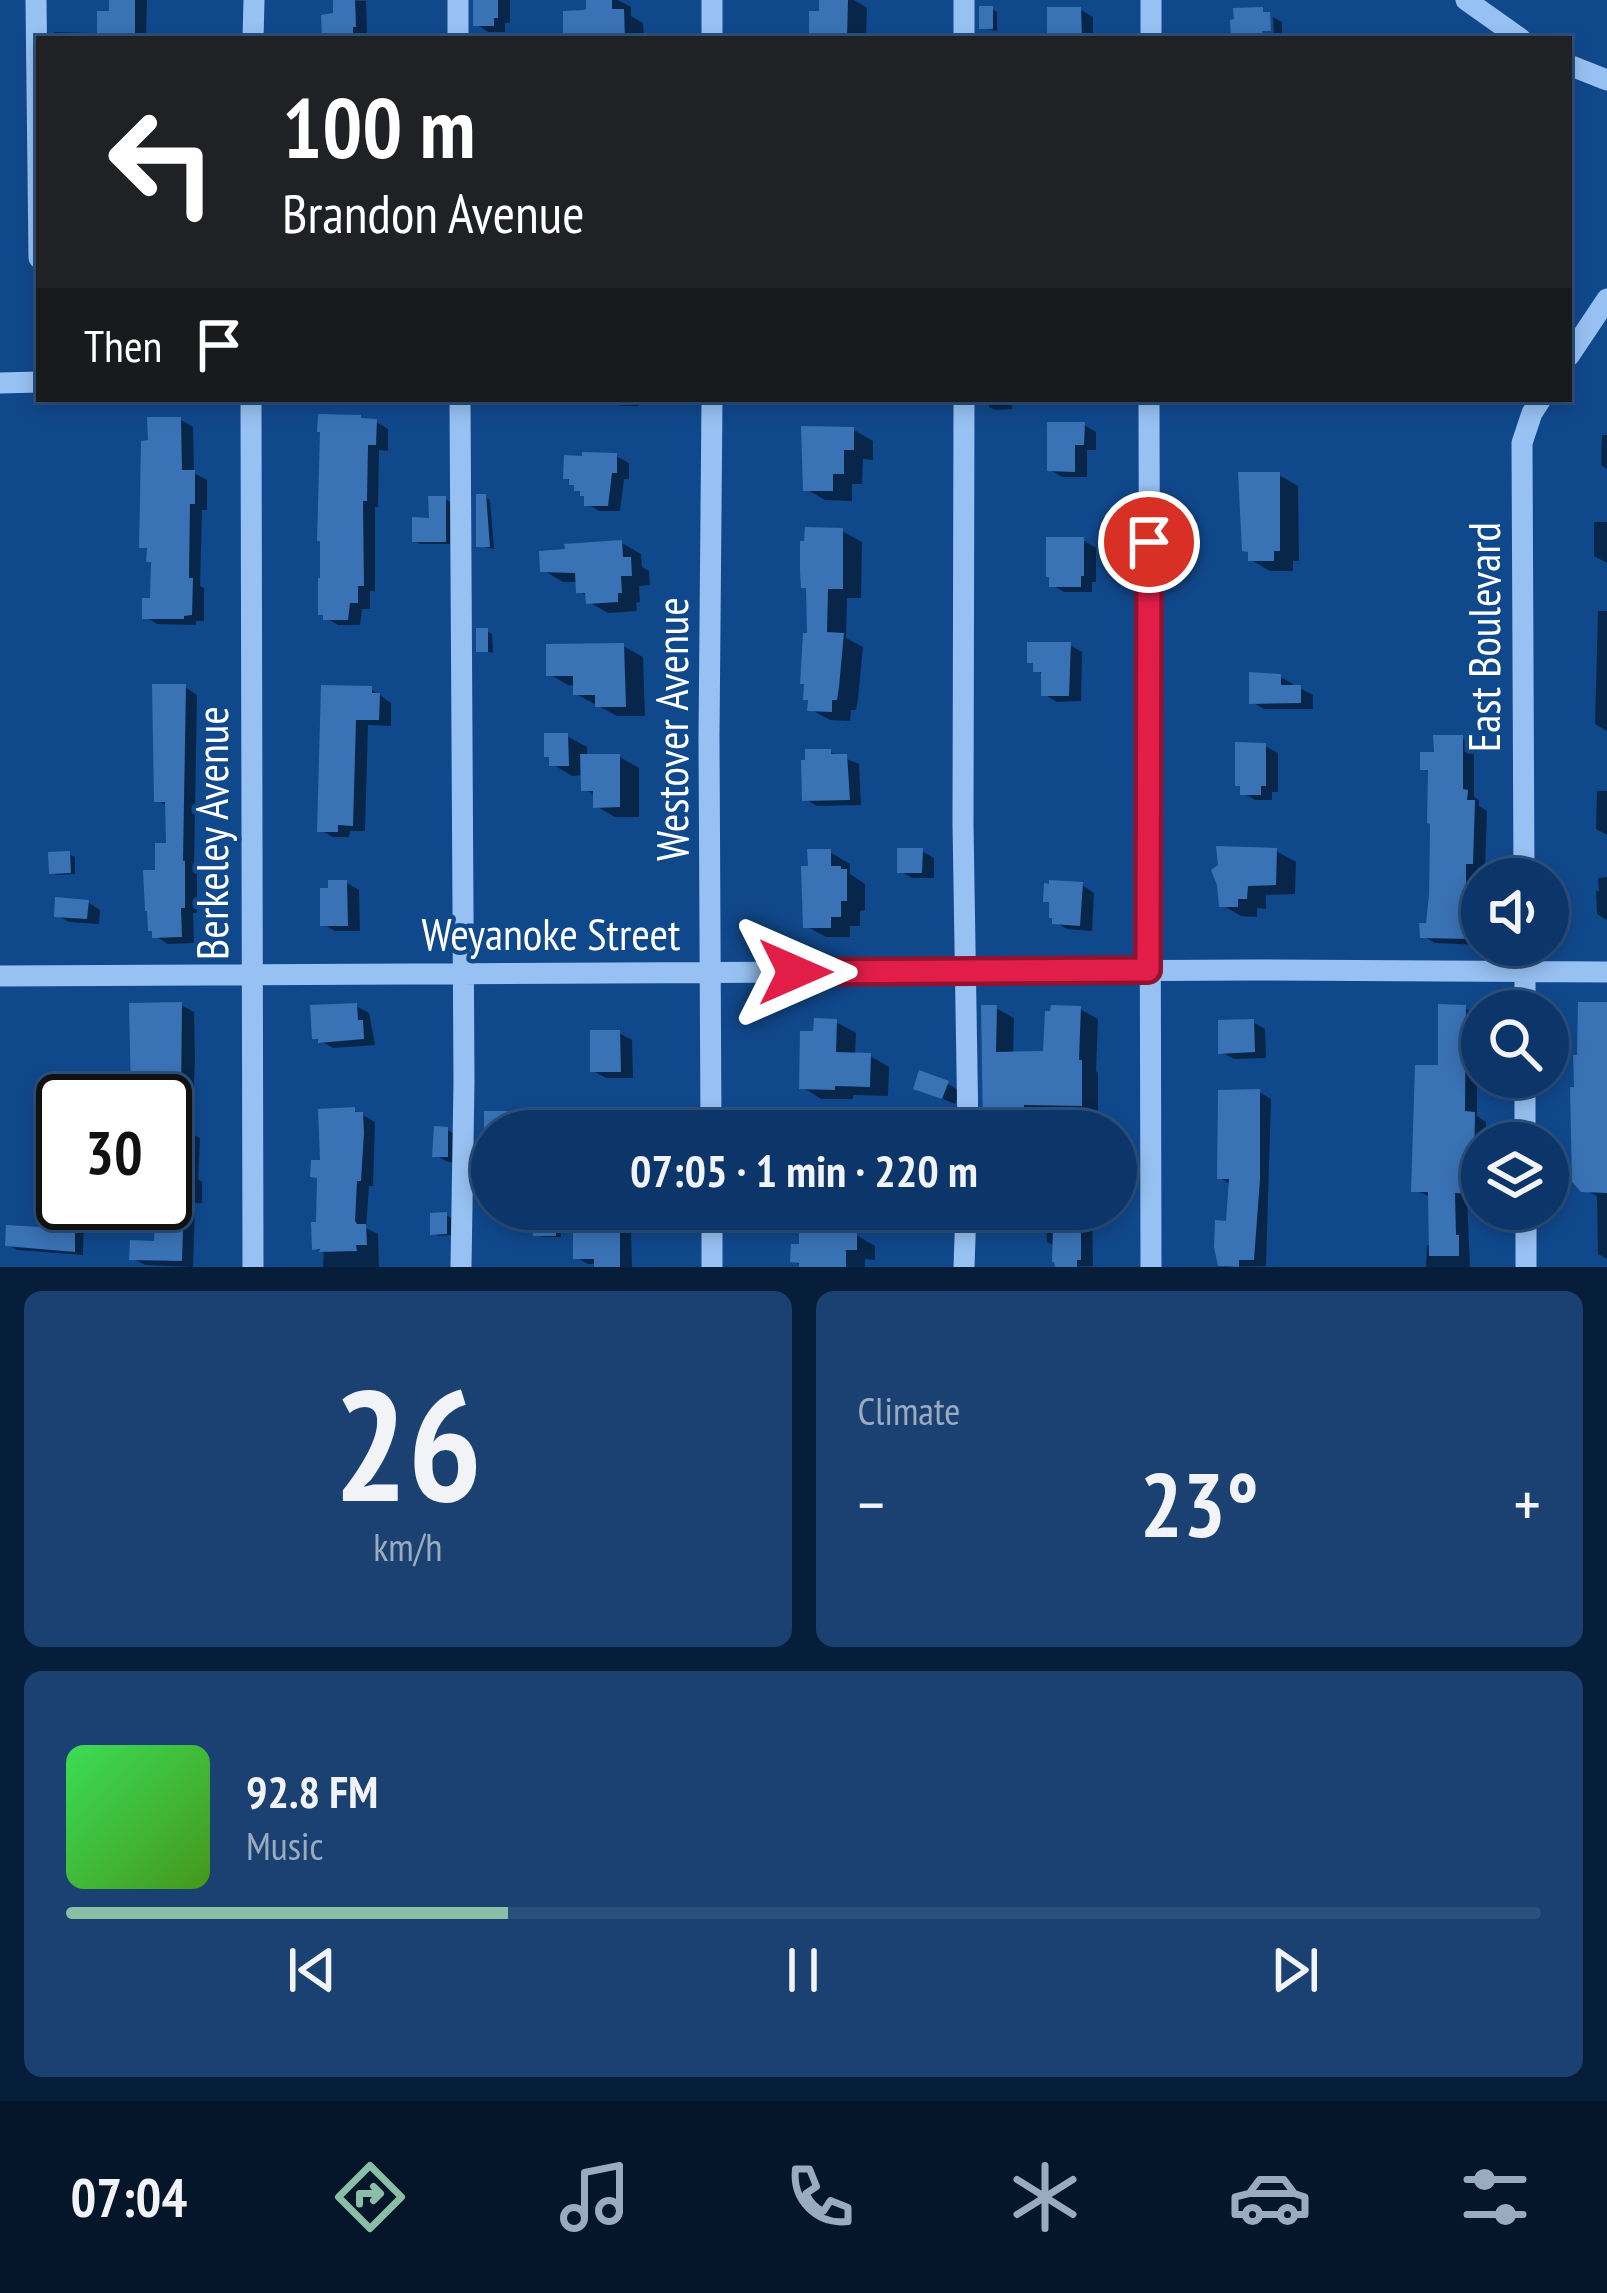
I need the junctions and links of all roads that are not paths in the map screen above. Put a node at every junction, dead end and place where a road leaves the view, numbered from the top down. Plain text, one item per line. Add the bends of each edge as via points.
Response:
1 (36, 0) edge
2 (254, 0) edge
3 (458, 0) edge
4 (712, 0) edge
5 (964, 0) edge
6 (1151, 0) edge
7 (1466, 0) edge
8 (36, 36) edge
9 (253, 36) edge
10 (458, 36) edge
11 (712, 36) edge
12 (964, 36) edge
13 (1151, 36) edge
14 (1517, 36) edge
15 (1572, 66) edge
16 (1607, 80) edge
17 (1607, 299) edge
18 (1572, 352) edge
19 (36, 382) edge
20 (0, 383) edge
21 (251, 402) edge
22 (460, 402) edge
23 (712, 402) edge
24 (964, 402) edge
25 (1149, 402) edge
26 (1539, 402) edge
27 (1524, 858) edge
28 (1525, 966) edge
29 (1148, 970) junction
30 (965, 971) junction
31 (1525, 971) junction
32 (1607, 972) edge
33 (711, 973) junction
34 (251, 974) junction
35 (463, 974) junction
36 (0, 976) edge
37 (1525, 990) edge
38 (711, 1110) edge
39 (968, 1110) edge
40 (712, 1230) edge
41 (965, 1230) edge
42 (1526, 1230) edge
43 (253, 1267) edge
44 (460, 1267) edge
45 (712, 1267) edge
46 (964, 1267) edge
47 (1150, 1267) edge
48 (1526, 1267) edge

1 - 8 street
2 - 9 street
3 - 10 street
4 - 11 street
5 - 12 street
6 - 13 street
7 - 14 street
15 - 16 street
17 - 18 street
19 - 20 street
21 - 34 street, Berkeley Avenue
22 - 35 street
23 - 33 street, Westover Avenue
24 - 30 street
25 - 29 street
26 - 27 street, East Boulevard via 1522,442
28 - 31 street
29 - 30 street, Weyanoke Street
29 - 31 street, Weyanoke Street
29 - 47 street
30 - 33 street, Weyanoke Street
30 - 39 street
31 - 32 street, Weyanoke Street
31 - 37 street
33 - 35 street, Weyanoke Street
33 - 38 street, Westover Avenue
34 - 35 street, Weyanoke Street
34 - 36 street, Weyanoke Street
34 - 43 street, Berkeley Avenue
35 - 44 street
40 - 45 street
41 - 46 street
42 - 48 street

